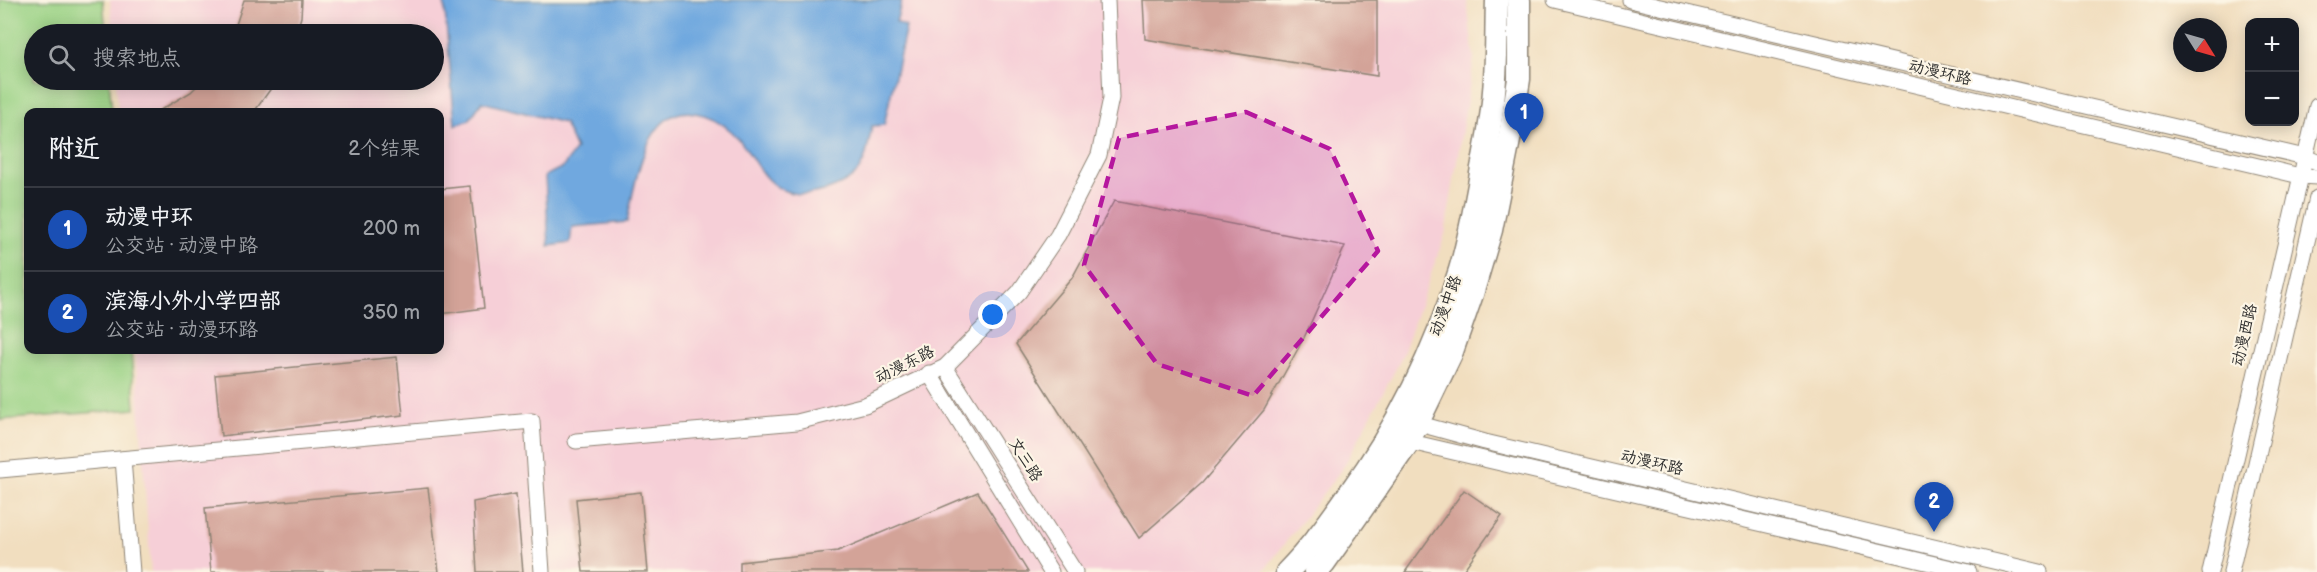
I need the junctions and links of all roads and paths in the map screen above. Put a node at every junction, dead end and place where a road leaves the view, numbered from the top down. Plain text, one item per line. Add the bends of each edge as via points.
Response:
1 (1107, 0) edge
2 (1497, 0) edge
3 (1519, 0) edge
4 (1555, 0) edge
5 (1630, 0) edge
6 (2317, 106) edge
7 (2311, 159) edge
8 (2300, 176) junction
9 (2317, 177) edge
10 (2317, 198) edge
11 (945, 367) junction
12 (929, 373) junction
13 (1403, 430) junction
14 (576, 441) dead end
15 (123, 459) junction
16 (0, 470) edge
17 (132, 572) edge
18 (542, 572) edge
19 (1051, 572) edge
20 (1075, 572) edge
21 (1287, 572) edge
22 (1315, 572) edge
23 (1969, 572) edge
24 (2040, 572) edge
25 (2210, 572) edge
26 (2230, 572) edge

1 - 11 street, 动漫东路 via 1111,98 1099,155 1058,235 1018,292
2 - 13 street, 动漫中路 via 1494,93 1472,223 1460,270
3 - 13 street, 动漫中路 via 1519,79 1491,230 1451,354
4 - 8 street, 动漫环路
5 - 7 street, 动漫环路
6 - 7 street, 动漫西路
7 - 8 street, 动漫西路
8 - 9 street, 动漫环路
8 - 25 street, 动漫西路
10 - 26 street
11 - 12 street, 动漫东路
11 - 20 street, 文三路
12 - 14 street, 动漫东路 via 865,405 797,422
12 - 19 street
13 - 21 street, 动漫中路
13 - 22 street, 动漫中路
13 - 23 street, 动漫环路 via 1575,479
13 - 24 street, 动漫环路
15 - 16 street
15 - 17 street
15 - 18 street via 532,421

